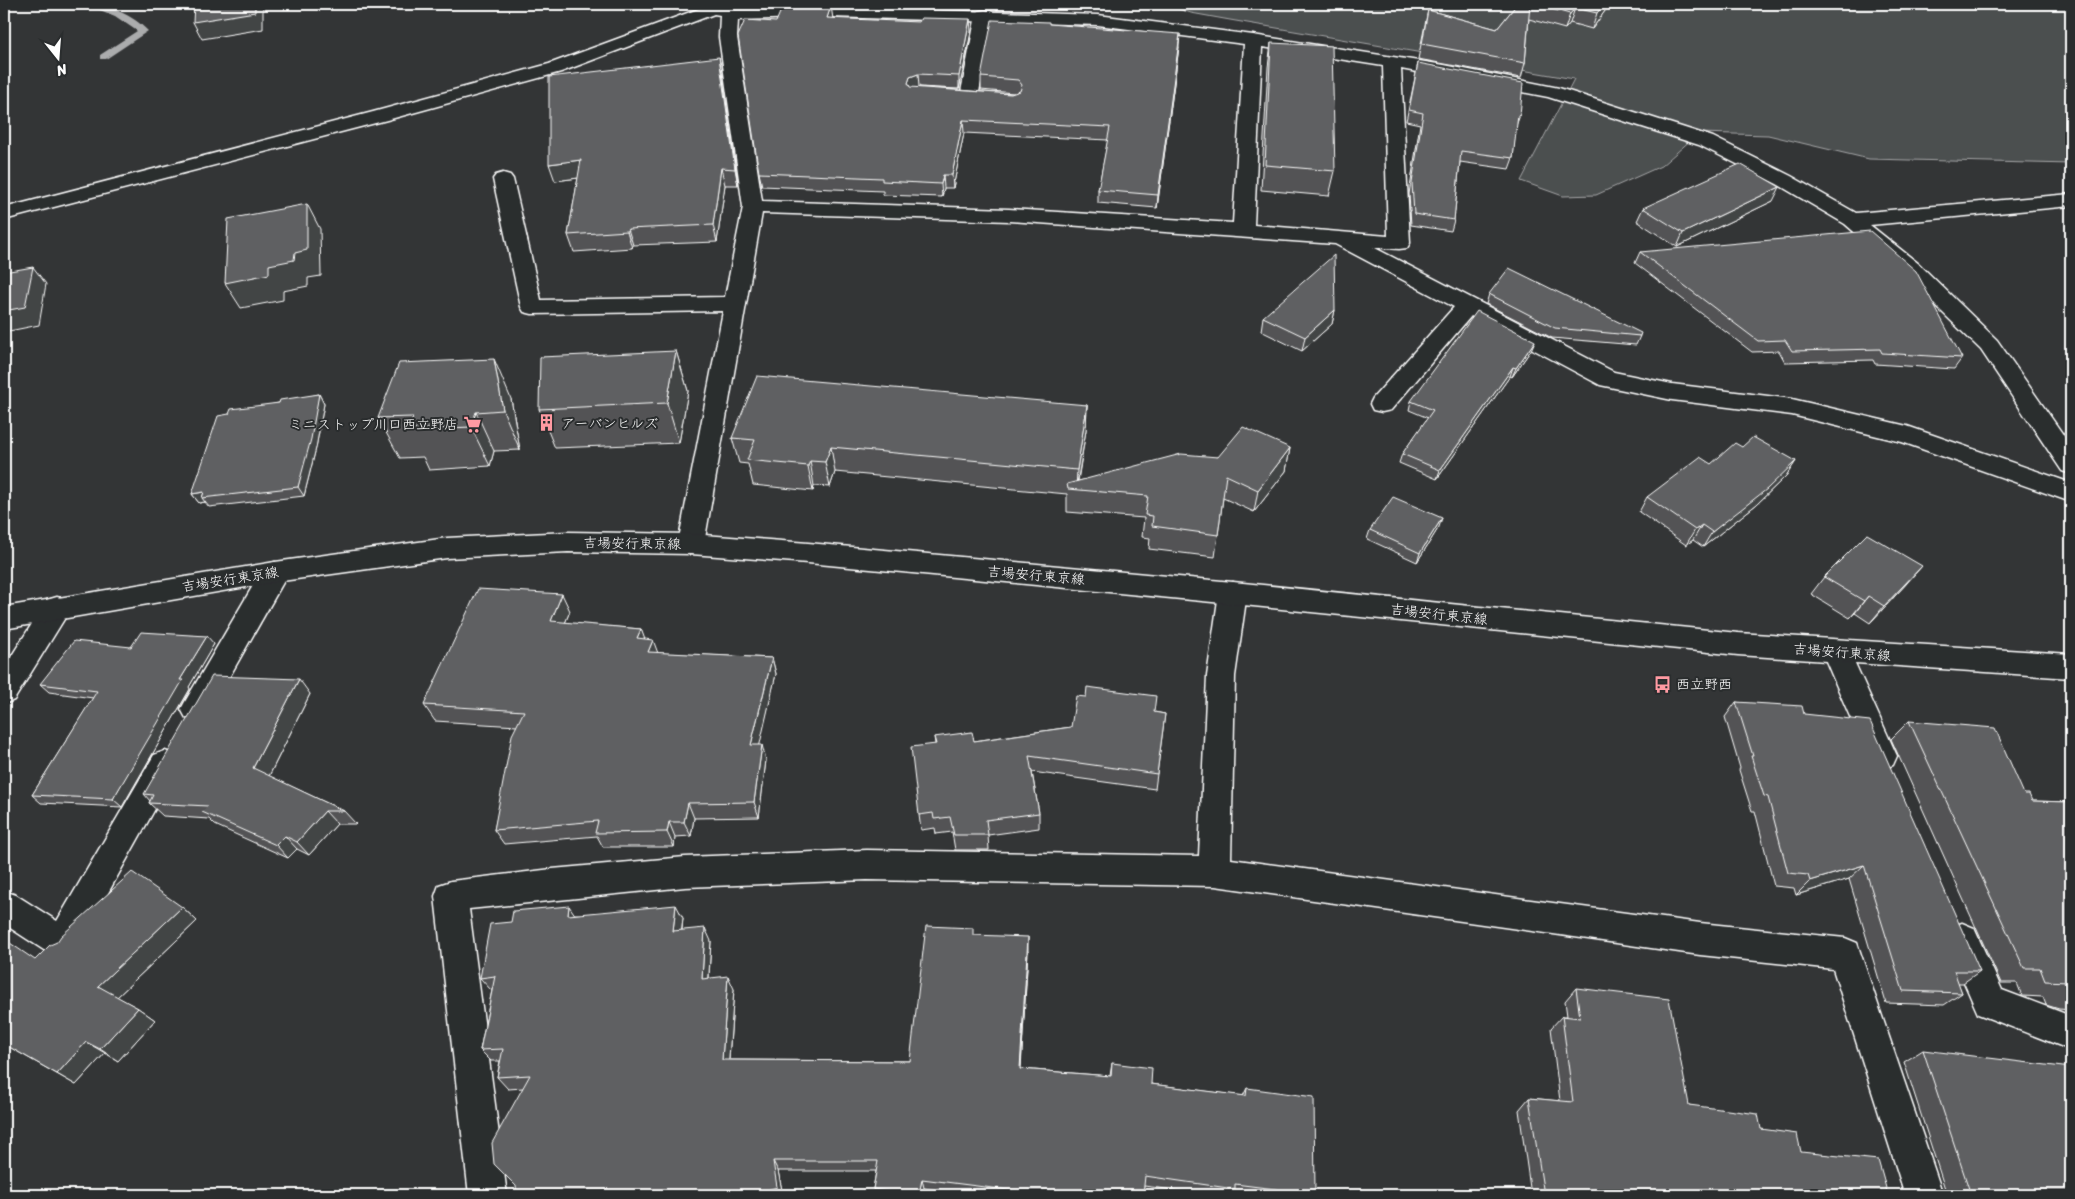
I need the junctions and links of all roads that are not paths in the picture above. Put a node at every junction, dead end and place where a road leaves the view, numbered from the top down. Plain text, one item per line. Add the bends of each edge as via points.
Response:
1 (893, 8) edge
2 (727, 9) edge
3 (985, 15) junction
4 (1253, 40) junction
5 (1392, 62) junction
6 (949, 96) edge
7 (503, 180) dead end
8 (2071, 200) edge
9 (753, 207) junction
10 (4, 214) edge
11 (1852, 220) junction
12 (1243, 230) junction
13 (1343, 240) junction
14 (736, 304) junction
15 (1468, 306) junction
16 (1382, 404) dead end
17 (2071, 465) edge
18 (2071, 493) edge
19 (691, 544) junction
20 (275, 572) junction
21 (1233, 593) junction
22 (57, 608) junction
23 (4, 618) edge
24 (1836, 652) junction
25 (2071, 666) edge
26 (4, 692) edge
27 (1891, 778) edge
28 (1215, 871) junction
29 (4, 906) edge
30 (1950, 912) edge
31 (2071, 1032) edge
32 (488, 1195) edge
33 (1924, 1195) edge

1 - 2 street
1 - 3 street
2 - 9 street via 728,37
2 - 10 street via 712,9 555,68
3 - 4 street via 1098,20
3 - 6 street via 977,97
4 - 5 street
4 - 12 street
5 - 11 street via 1552,92 1706,140
5 - 13 street via 1399,243
7 - 14 street via 532,307
8 - 11 street
9 - 12 street via 1009,215
9 - 14 street
11 - 17 street via 1911,269 1989,345
12 - 13 street
13 - 15 street
14 - 19 street
15 - 16 street
15 - 18 street via 1608,379 1672,392 1792,408 1907,435
19 - 20 street, 吉場安行東京線 via 568,542 447,548
19 - 21 street, 吉場安行東京線
20 - 22 street, 吉場安行東京線
20 - 29 street via 62,943
21 - 24 street, 吉場安行東京線
21 - 28 street via 1221,676
22 - 23 street, 吉場安行東京線
22 - 26 street
24 - 25 street, 吉場安行東京線
24 - 27 street
28 - 32 street via 867,865 685,872 451,896
28 - 33 street via 1700,939 1845,954
30 - 31 street via 1990,1002

